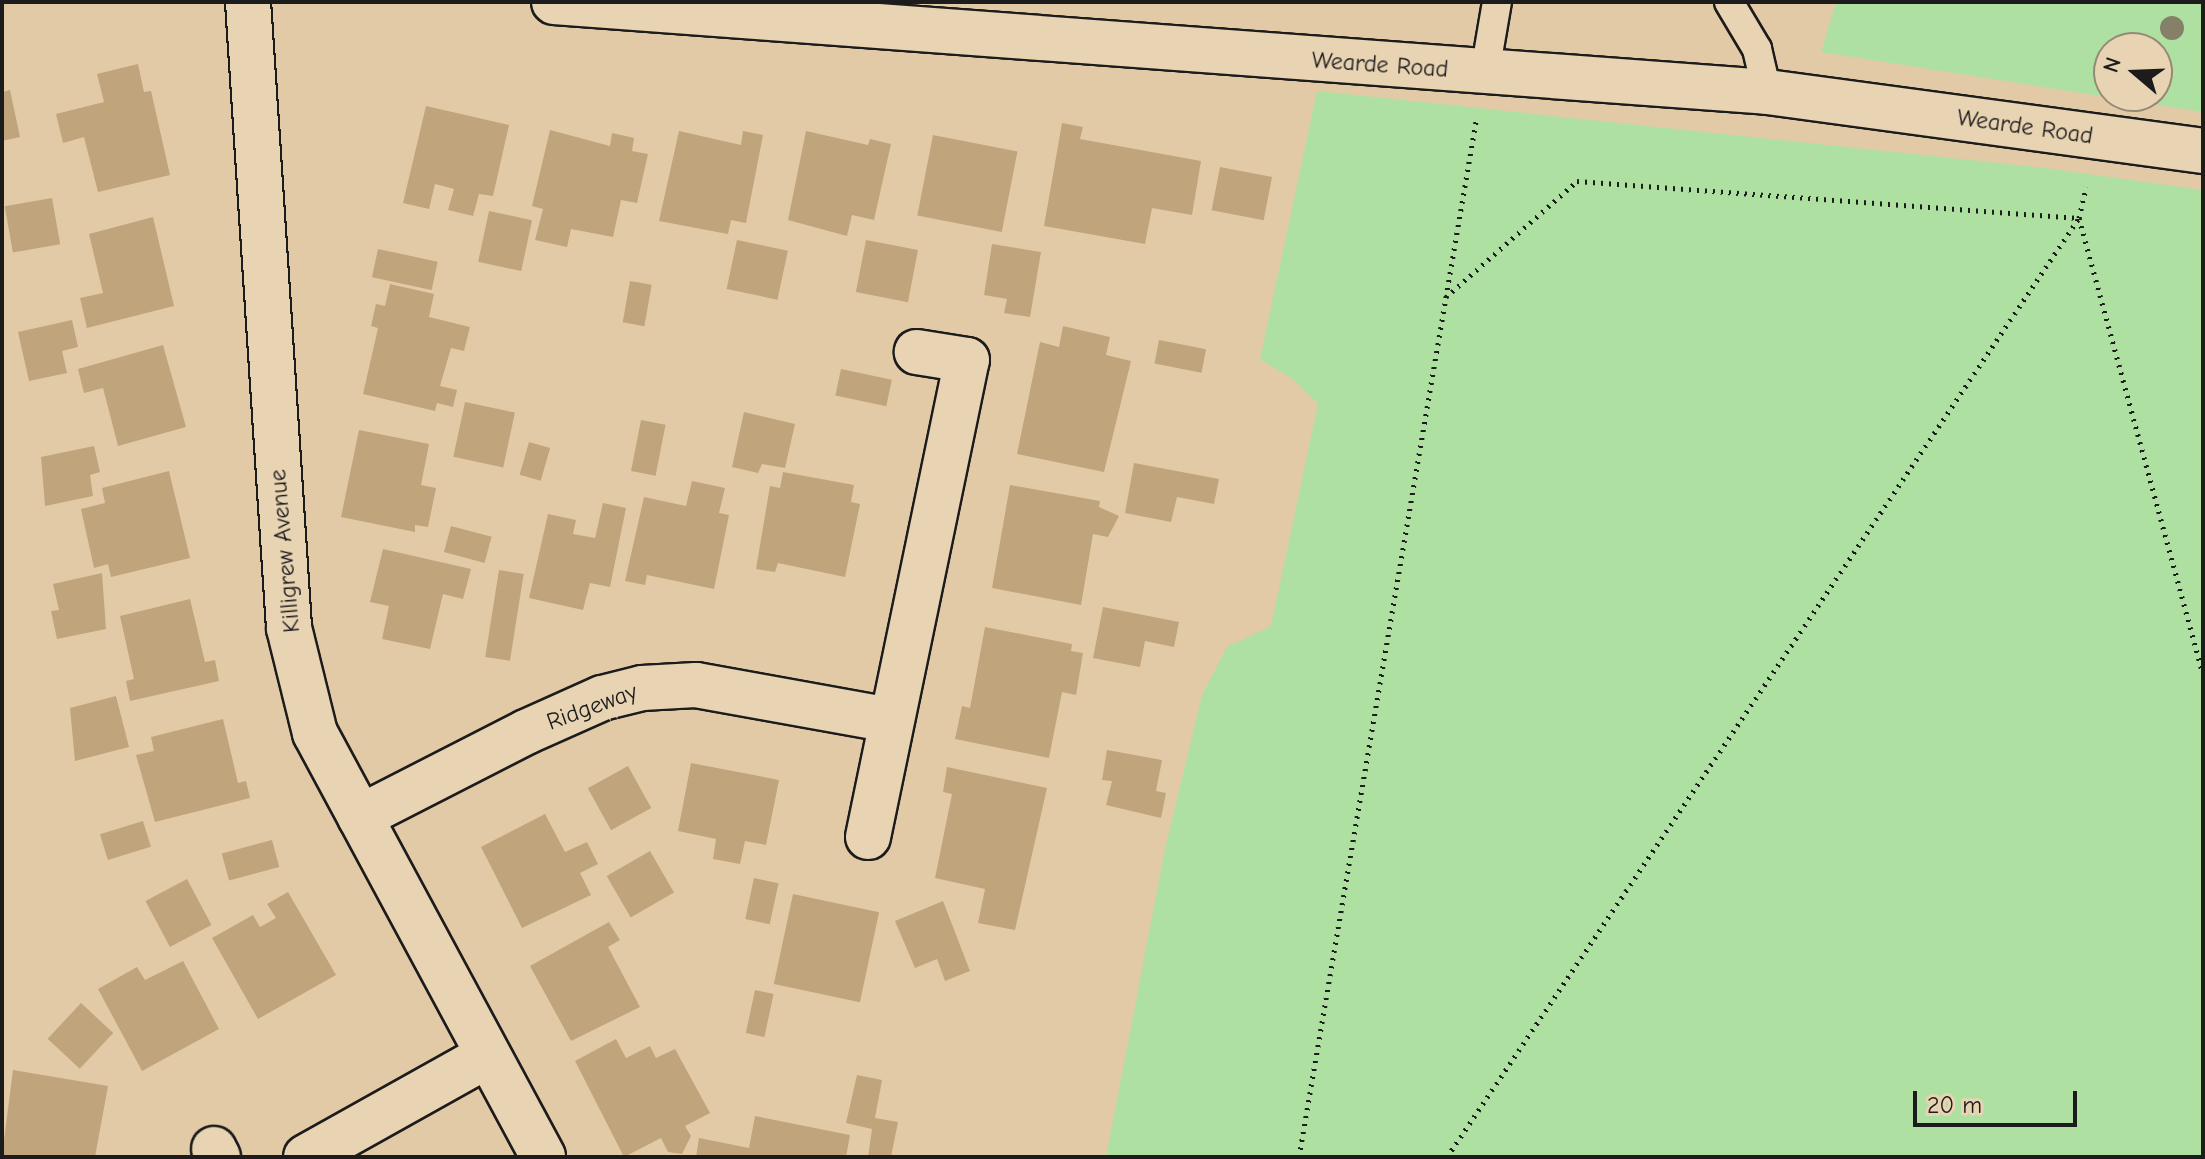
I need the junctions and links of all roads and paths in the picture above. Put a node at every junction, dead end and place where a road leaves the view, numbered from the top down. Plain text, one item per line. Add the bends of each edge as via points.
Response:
1 (248, 2) edge
2 (554, 2) edge
3 (1497, 2) edge
4 (1729, 2) edge
5 (1485, 72) junction
6 (1767, 92) junction
7 (2097, 136) junction
8 (2203, 151) edge
9 (2079, 218) junction
10 (1446, 297) junction
11 (917, 352) dead end
12 (2203, 673) edge
13 (891, 720) junction
14 (360, 817) junction
15 (868, 837) dead end
16 (487, 1056) junction
17 (306, 1157) edge
18 (543, 1157) edge
19 (1299, 1157) edge
20 (1447, 1157) edge

1 - 14 street, Killigrew Avenue via 289,628 315,733
2 - 5 street, Wearde Road
3 - 5 lane
4 - 6 lane via 1757,49
5 - 6 street, Wearde Road
5 - 10 path
6 - 7 street, Wearde Road
7 - 8 street, Wearde Road
7 - 9 path
9 - 10 path via 1577,181
9 - 12 path
9 - 20 path
10 - 19 path
11 - 13 street via 967,360
13 - 14 street, Ridgeway via 696,685 642,688 602,698 526,732
13 - 15 street
14 - 16 street, Killigrew Avenue
16 - 17 street
16 - 18 street, Killigrew Avenue

